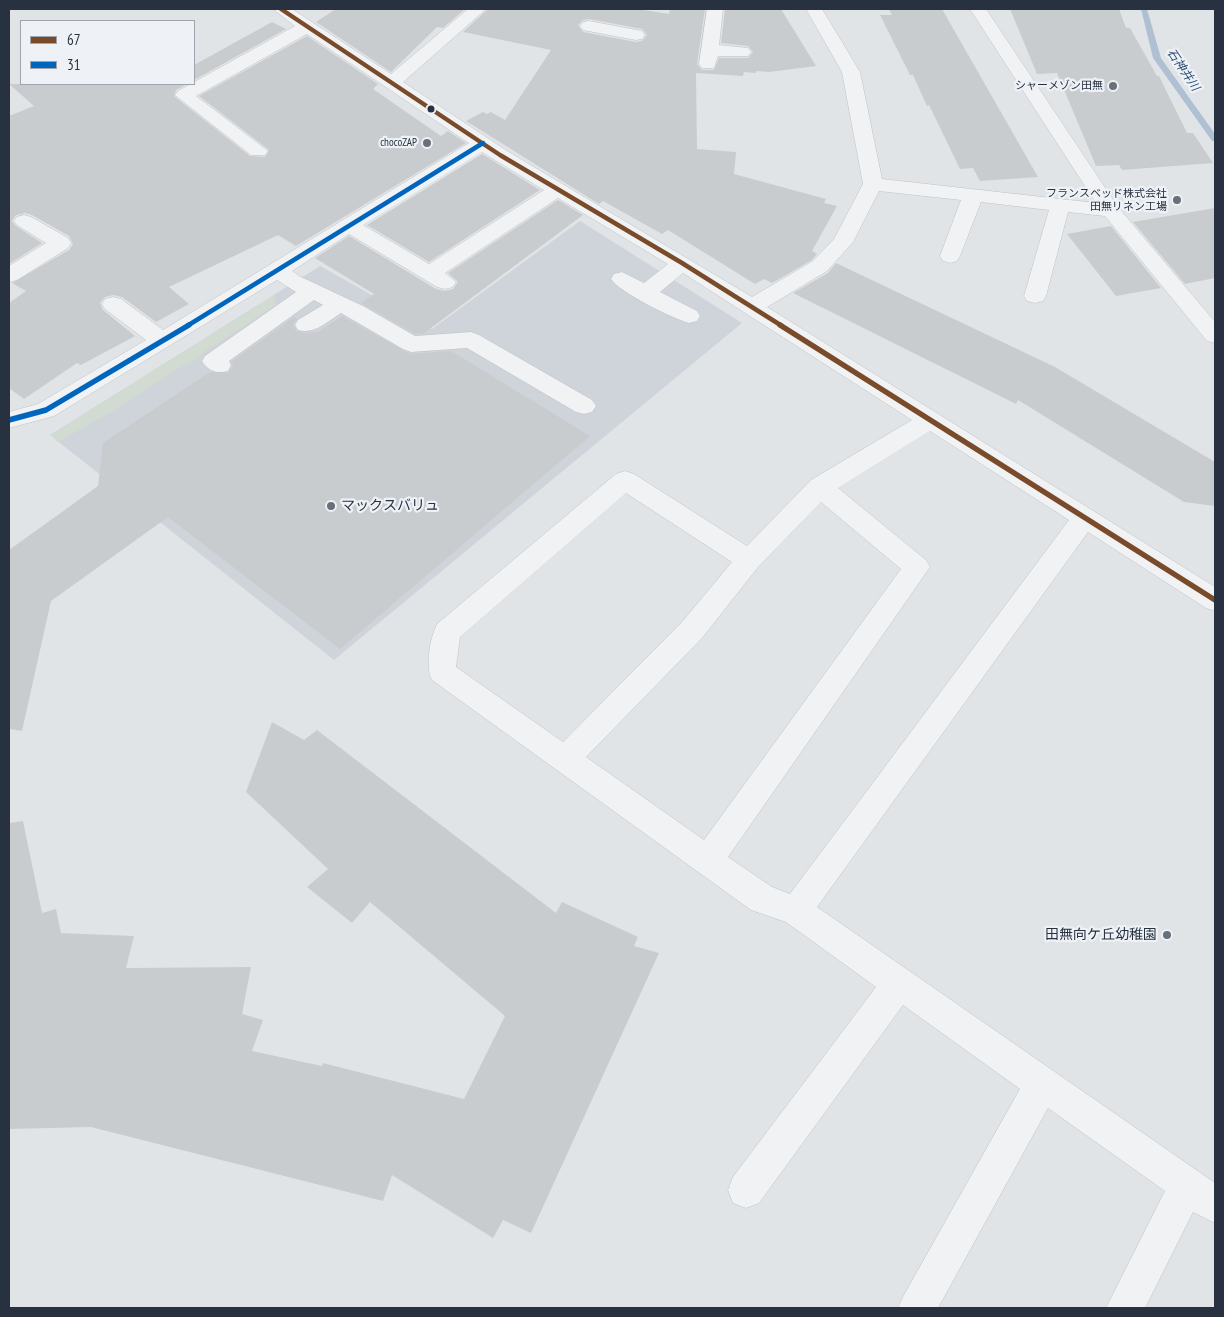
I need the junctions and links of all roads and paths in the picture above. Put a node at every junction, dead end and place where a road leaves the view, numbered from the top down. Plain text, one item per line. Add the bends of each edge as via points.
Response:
1 (281, 9) edge
2 (478, 9) edge
3 (603, 9) edge
4 (716, 9) edge
5 (814, 9) edge
6 (978, 9) edge
7 (306, 27) junction
8 (636, 36) dead end
9 (742, 52) dead end
10 (391, 83) junction
11 (483, 144) junction
12 (258, 151) dead end
13 (873, 184) junction
14 (559, 189) junction
15 (973, 196) junction
16 (1060, 206) junction
17 (1111, 211) junction
18 (24, 221) dead end
19 (349, 226) junction
20 (950, 256) dead end
21 (675, 260) junction
22 (279, 271) junction
23 (430, 273) junction
24 (9, 275) edge
25 (448, 284) dead end
26 (312, 292) junction
27 (1035, 296) dead end
28 (113, 304) dead end
29 (339, 305) junction
30 (752, 307) junction
31 (689, 316) dead end
32 (306, 325) dead end
33 (1215, 336) edge
34 (162, 341) junction
35 (220, 365) dead end
36 (584, 406) dead end
37 (932, 419) junction
38 (9, 420) edge
39 (820, 487) junction
40 (1084, 518) junction
41 (749, 560) junction
42 (1215, 600) edge
43 (565, 759) junction
44 (707, 861) junction
45 (796, 911) junction
46 (899, 983) junction
47 (1042, 1084) junction
48 (746, 1190) dead end
49 (1201, 1196) edge
50 (917, 1308) edge
51 (1125, 1308) edge

1 - 7 street
2 - 10 street
3 - 8 street via 585,32
4 - 9 street via 709,57
5 - 13 street via 851,72
6 - 17 street via 1054,117
7 - 10 street
7 - 12 street via 184,95
10 - 11 street
11 - 14 street
11 - 19 street
13 - 15 street
13 - 30 street via 843,242 820,266
14 - 21 street
14 - 23 street
15 - 16 street
15 - 20 street
16 - 17 street
16 - 27 street
17 - 33 street
18 - 24 street via 61,243
19 - 22 street
19 - 23 street
21 - 30 street
21 - 31 street via 632,285
22 - 26 street
22 - 34 street
23 - 25 street
26 - 29 street
26 - 35 street via 213,361
28 - 34 street
29 - 32 street
29 - 36 street via 356,311 411,344 470,340
30 - 37 street
34 - 38 street via 46,410
37 - 39 street
37 - 40 street
39 - 41 street
39 - 44 street via 917,567
40 - 42 street
40 - 45 street
41 - 43 street via 692,630
41 - 43 street via 625,480 447,632 442,672
43 - 44 street
44 - 45 street via 762,899
45 - 46 street
46 - 47 street
46 - 48 street
47 - 49 street
47 - 50 street
49 - 51 street

